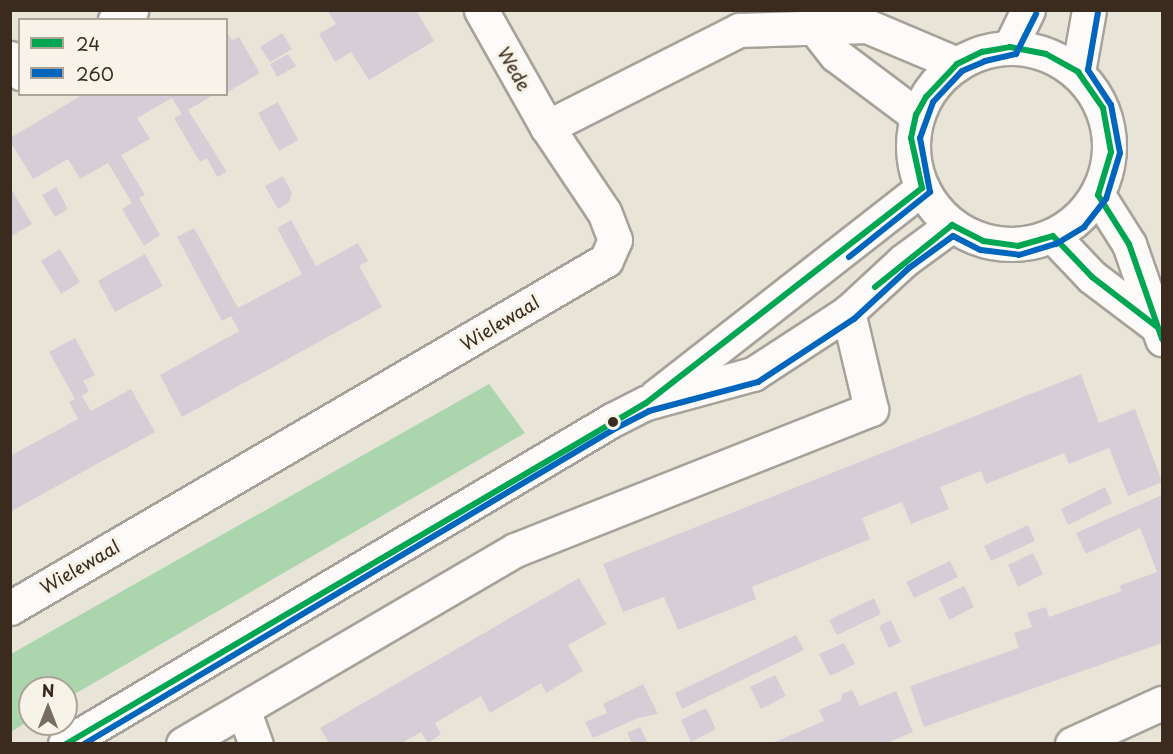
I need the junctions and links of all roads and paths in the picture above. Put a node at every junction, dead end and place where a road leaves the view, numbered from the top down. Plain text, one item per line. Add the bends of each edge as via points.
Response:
1 (131, 10) edge
2 (481, 10) edge
3 (1028, 10) edge
4 (1089, 10) edge
5 (118, 18) edge
6 (813, 26) junction
7 (1010, 47) junction
8 (957, 64) junction
9 (1078, 72) junction
10 (916, 115) junction
11 (547, 127) junction
12 (922, 188) junction
13 (1098, 195) junction
14 (952, 225) junction
15 (1053, 236) junction
16 (848, 312) junction
17 (1160, 333) edge
18 (646, 404) junction
19 (10, 608) edge
20 (1162, 703) edge
21 (243, 709) junction
22 (65, 744) edge
23 (183, 744) edge
24 (256, 744) edge
25 (1072, 744) edge

1 - 5 street
2 - 11 street, Wede
3 - 7 street
4 - 9 street
6 - 8 street via 867,26
6 - 10 street via 836,55
6 - 11 street via 739,30
7 - 8 street via 982,52
7 - 9 street via 1046,54
8 - 10 street via 926,97
9 - 13 street via 1103,108 1111,152
10 - 12 street via 911,138
11 - 19 street, Wielewaal via 604,212 615,240 606,260
12 - 14 street via 934,209
12 - 18 street
13 - 15 street via 1079,219
13 - 17 street via 1129,244
14 - 15 street via 983,241 1018,246
14 - 16 street via 903,261
15 - 17 street via 1092,277
16 - 18 street via 753,374
16 - 21 street via 871,409 515,550
18 - 22 street
20 - 25 street
21 - 23 street
21 - 24 street

